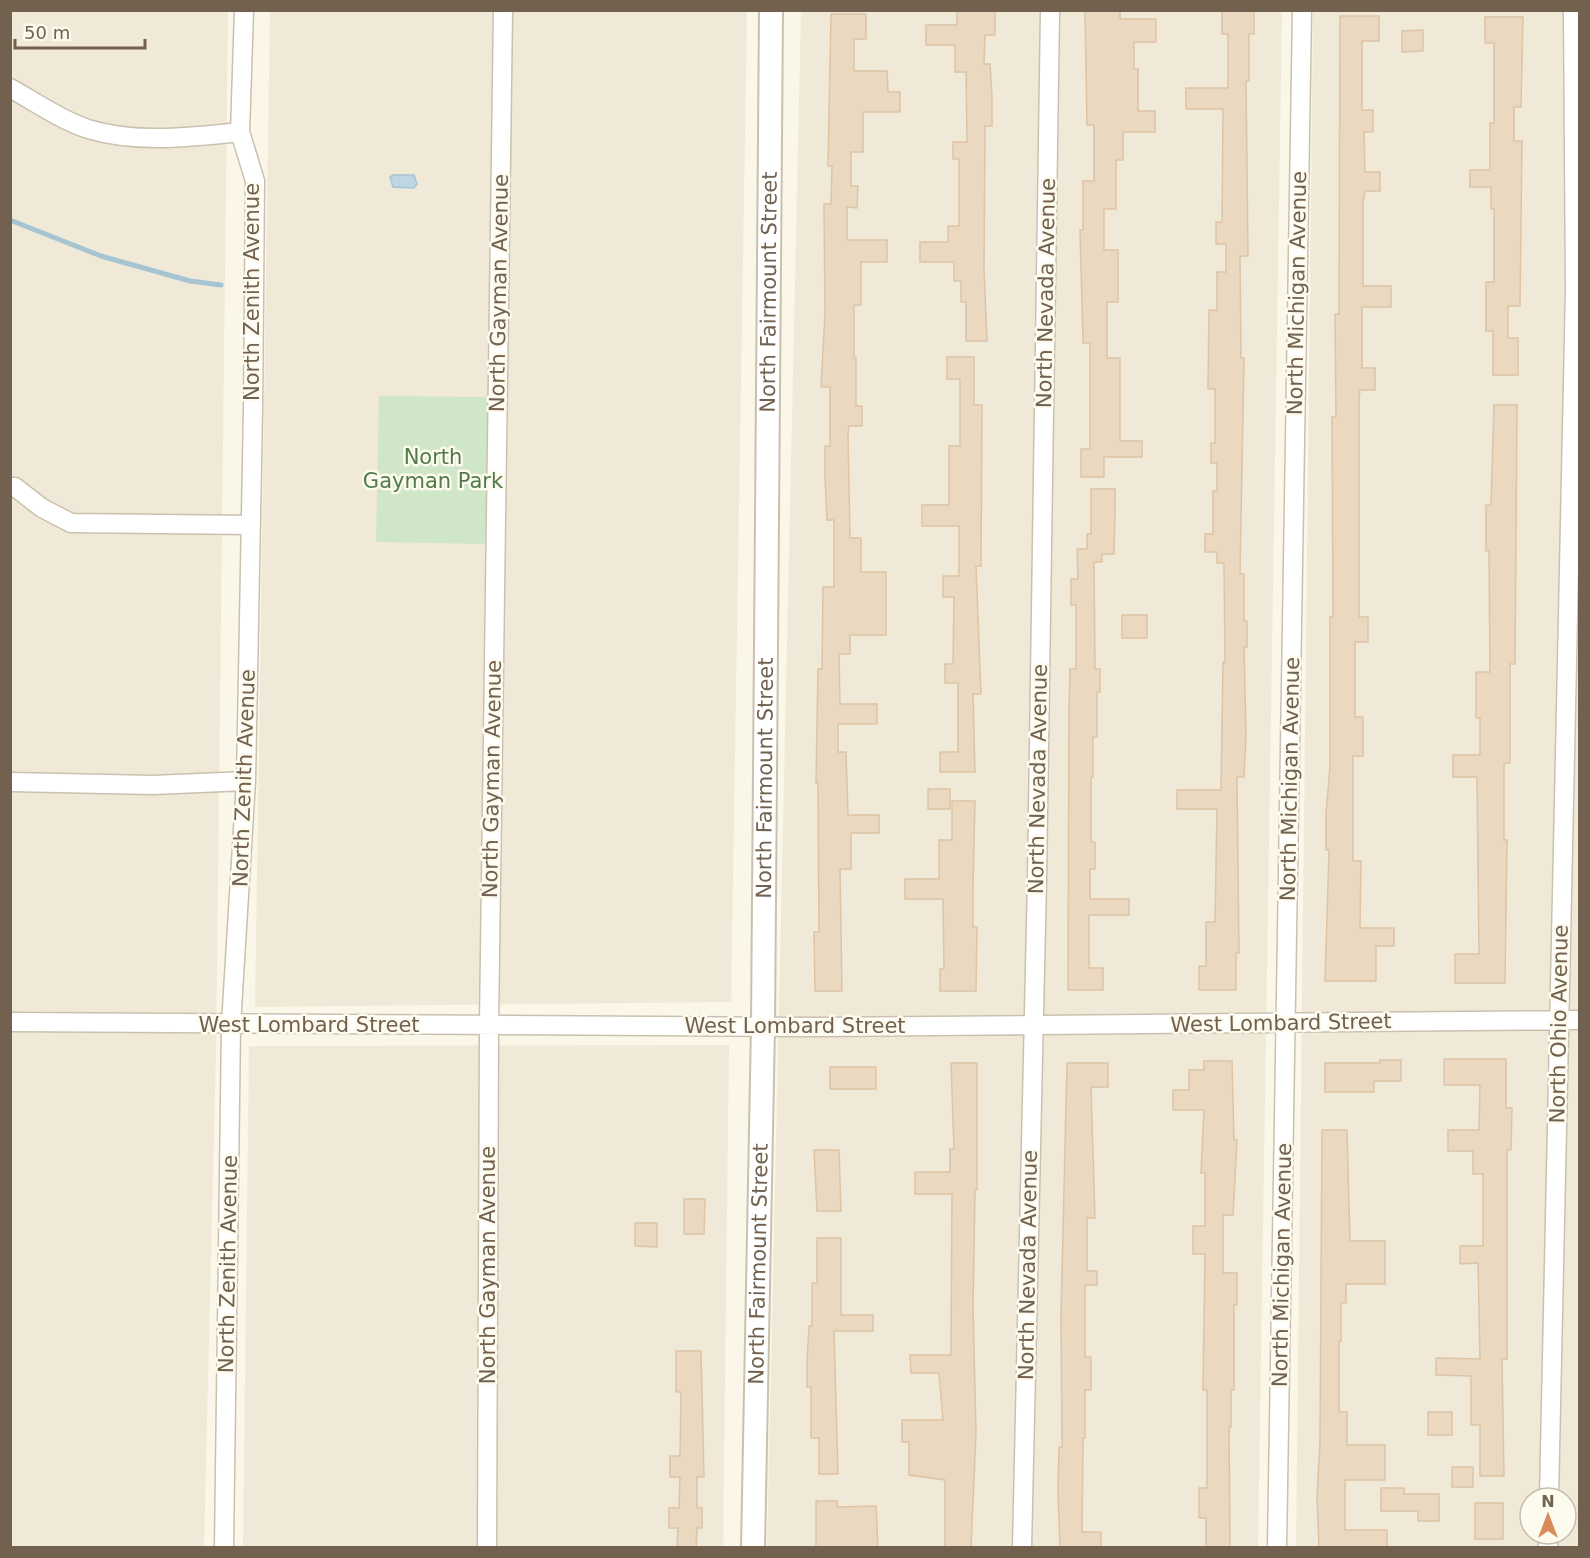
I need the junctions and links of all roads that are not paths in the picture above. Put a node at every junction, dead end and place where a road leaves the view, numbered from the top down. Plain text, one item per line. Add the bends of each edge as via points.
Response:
1 (244, 10) edge
2 (503, 10) edge
3 (771, 10) edge
4 (1050, 10) edge
5 (1302, 10) edge
6 (1573, 10) edge
7 (10, 88) edge
8 (240, 132) junction
9 (10, 487) edge
10 (251, 525) junction
11 (246, 781) junction
12 (10, 782) edge
13 (1560, 1020) junction
14 (1580, 1020) edge
15 (10, 1022) edge
16 (1286, 1023) junction
17 (231, 1025) junction
18 (1034, 1025) junction
19 (489, 1026) junction
20 (763, 1026) junction
21 (1549, 1486) edge
22 (224, 1548) edge
23 (487, 1548) edge
24 (753, 1548) edge
25 (1022, 1548) edge
26 (1277, 1548) edge

1 - 8 street, North Zenith Avenue
2 - 19 street, North Gayman Avenue
3 - 20 street, North Fairmount Street
4 - 18 street, North Nevada Avenue
5 - 16 street, North Michigan Avenue
6 - 13 street, North Ohio Avenue via 1575,290
7 - 8 street via 88,129 138,138
8 - 10 street, North Zenith Avenue via 255,181
9 - 10 street via 71,523
10 - 11 street, North Zenith Avenue
11 - 12 street via 153,785
11 - 17 street, North Zenith Avenue
13 - 14 street, West Lombard Street
13 - 16 street, West Lombard Street
13 - 21 street, North Ohio Avenue
15 - 17 street, West Lombard Street
16 - 18 street, West Lombard Street
16 - 26 street, North Michigan Avenue
17 - 19 street, West Lombard Street
17 - 22 street, North Zenith Avenue
18 - 20 street, West Lombard Street
18 - 25 street, North Nevada Avenue
19 - 20 street, West Lombard Street
19 - 23 street, North Gayman Avenue
20 - 24 street, North Fairmount Street

